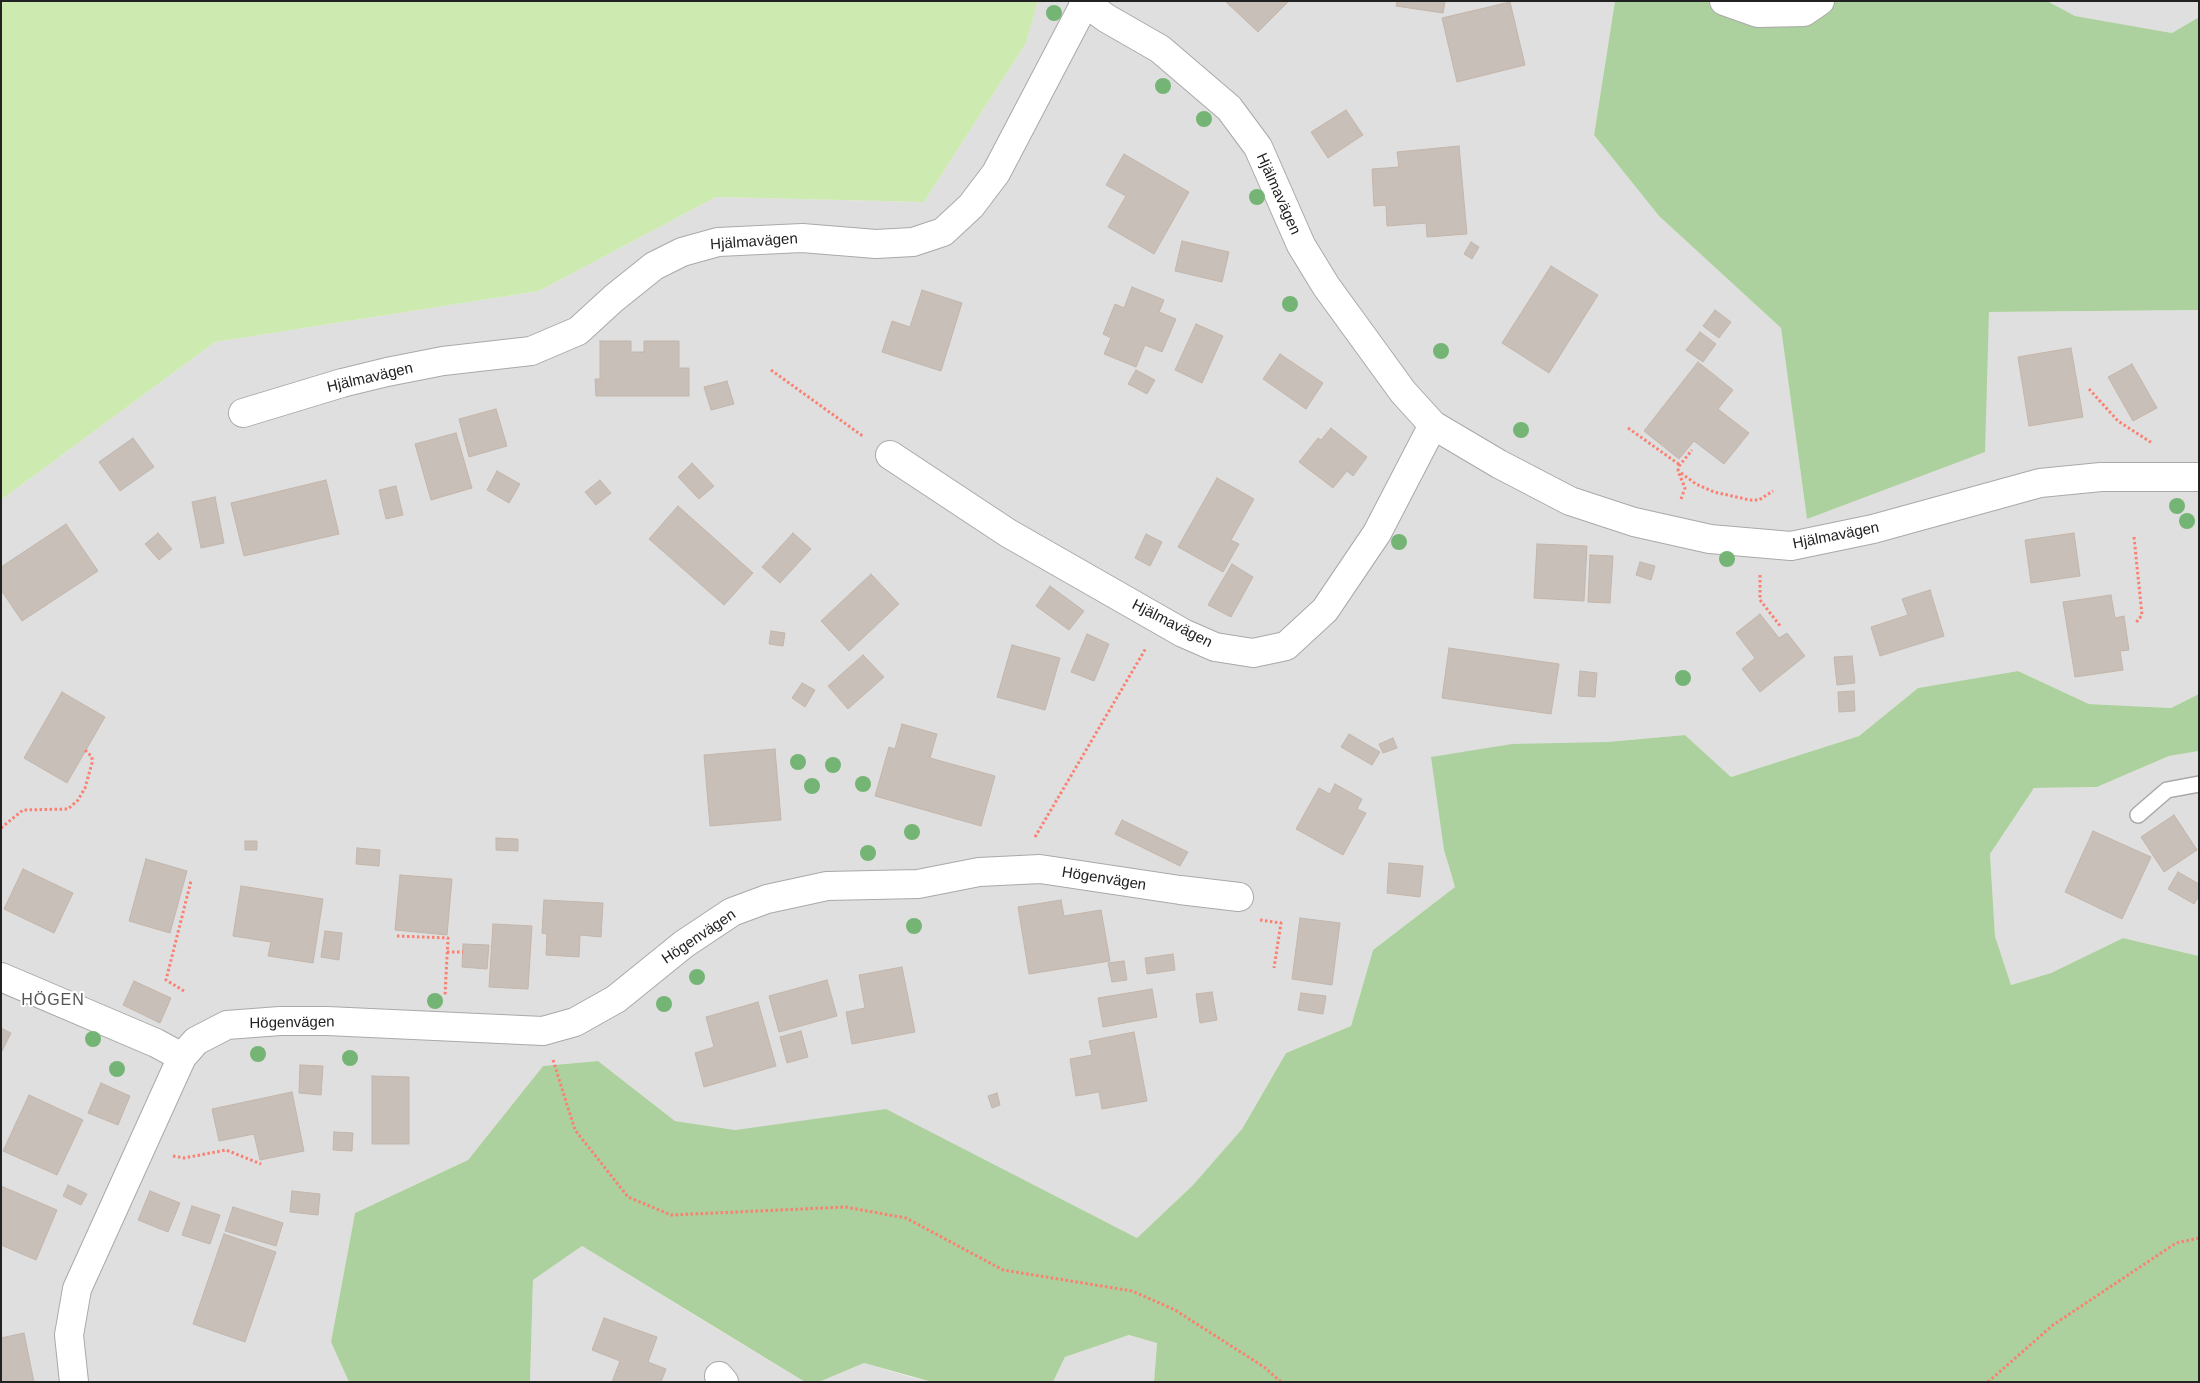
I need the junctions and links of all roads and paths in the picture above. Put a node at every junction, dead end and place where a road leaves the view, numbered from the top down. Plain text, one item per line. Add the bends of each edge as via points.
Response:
1 (1724, 1) edge
2 (1820, 1) edge
3 (1084, 2) edge
4 (771, 370) dead end
5 (2089, 389) dead end
6 (243, 413) dead end
7 (1433, 424) junction
8 (1628, 428) dead end
9 (2159, 447) dead end
10 (1692, 450) dead end
11 (890, 455) joint
12 (1680, 465) junction
13 (1678, 471) junction
14 (2199, 477) edge
15 (1773, 491) dead end
16 (1676, 503) dead end
17 (2134, 537) dead end
18 (1760, 574) dead end
19 (1162, 622) junction
20 (2136, 624) dead end
21 (1781, 627) dead end
22 (85, 750) dead end
23 (2199, 784) edge
24 (2138, 815) dead end
25 (1, 828) edge
26 (1015, 870) junction
27 (191, 881) dead end
28 (1230, 896) joint
29 (398, 936) dead end
30 (447, 952) junction
31 (463, 952) dead end
32 (1274, 968) dead end
33 (1, 977) edge
34 (184, 991) dead end
35 (444, 1028) junction
36 (543, 1031) junction
37 (182, 1057) junction
38 (144, 1145) junction
39 (261, 1164) dead end
40 (2199, 1238) edge
41 (74, 1382) edge
42 (1281, 1382) edge
43 (1988, 1382) edge

1 - 2 street via 1758,13 1804,12
3 - 6 street, Hjälmavägen via 996,173 971,206 943,232 913,242 876,244 802,238 718,242 682,252 654,266 578,331 531,351 387,372
3 - 7 street, Hjälmavägen via 1160,49 1229,108 1258,147 1300,245 1326,286 1403,392
4 - 11 path
5 - 9 path via 2118,421
7 - 14 street, Hjälmavägen via 1499,464 1570,501 1634,522 1710,539 1790,546 1874,529 2040,483 2101,477
7 - 19 street, Hjälmavägen via 1376,533 1325,610 1286,646 1253,653 1215,647
8 - 12 path
10 - 12 path
11 - 19 street, Hjälmavägen via 1008,533
12 - 13 path
13 - 15 path via 1714,492 1750,500 1760,500
13 - 16 path via 1686,488
17 - 20 path via 2142,615
18 - 21 path via 1760,600
19 - 26 path
22 - 25 path via 92,757 90,774 78,800 68,809 23,810
23 - 24 lane via 2167,790
26 - 28 street, Högenvägen via 1040,868
26 - 36 street, Högenvägen via 979,872 918,884 827,886 767,899 732,912 684,944 616,999 575,1022
27 - 34 path via 166,980
28 - 32 path via 1243,918 1281,923
29 - 30 path via 448,938
30 - 31 path
30 - 35 path
33 - 37 street
35 - 36 street, Högenvägen
35 - 37 street, Högenvägen via 327,1021 227,1025 196,1041
36 - 42 path via 576,1130 628,1196 671,1215 845,1207 906,1218 1003,1270 1132,1291 1175,1310 1264,1367
37 - 38 street, Högenvägen
38 - 39 path via 184,1158 219,1150 233,1151
38 - 41 street, Högenvägen via 77,1289 69,1335
40 - 43 path via 2176,1242 2052,1325

